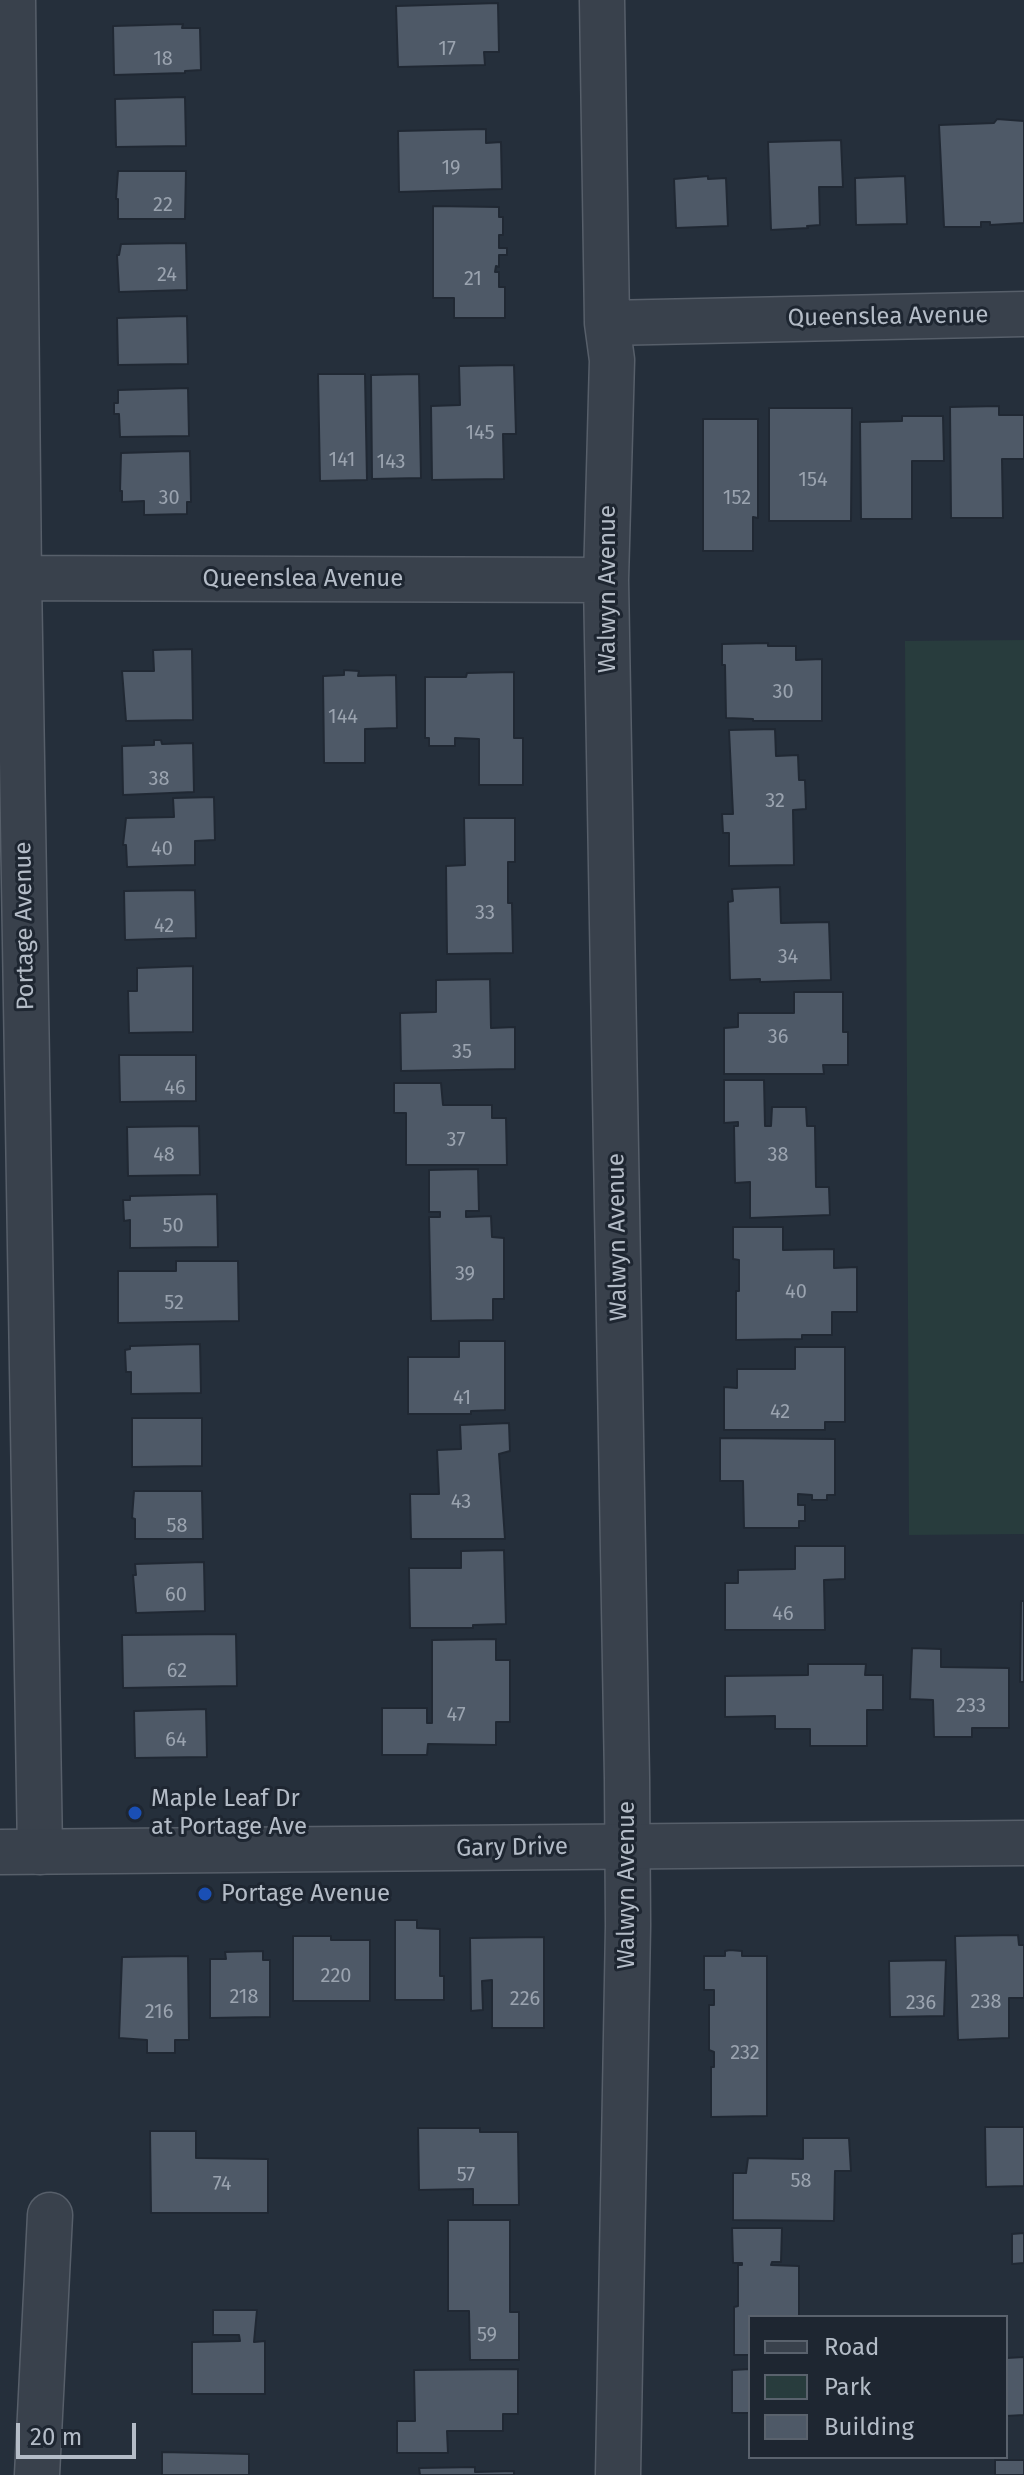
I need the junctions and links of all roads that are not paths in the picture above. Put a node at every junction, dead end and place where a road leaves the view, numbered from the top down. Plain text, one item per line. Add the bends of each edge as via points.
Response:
1 (13, 0) edge
2 (602, 0) edge
3 (1024, 314) edge
4 (607, 323) junction
5 (10, 578) edge
6 (606, 580) junction
7 (1024, 1843) edge
8 (627, 1847) junction
9 (20, 1852) edge
10 (50, 2215) dead end
11 (37, 2475) edge
12 (618, 2475) edge

1 - 5 street, Portage Avenue
2 - 4 street, Walwyn Avenue
3 - 4 street, Queenslea Avenue
4 - 6 street, Walwyn Avenue via 612,360
5 - 6 street, Queenslea Avenue
5 - 9 street, Portage Avenue
6 - 8 street, Walwyn Avenue
7 - 8 street, Gary Drive
8 - 9 street, Gary Drive
8 - 12 street, Walwyn Avenue
10 - 11 street

